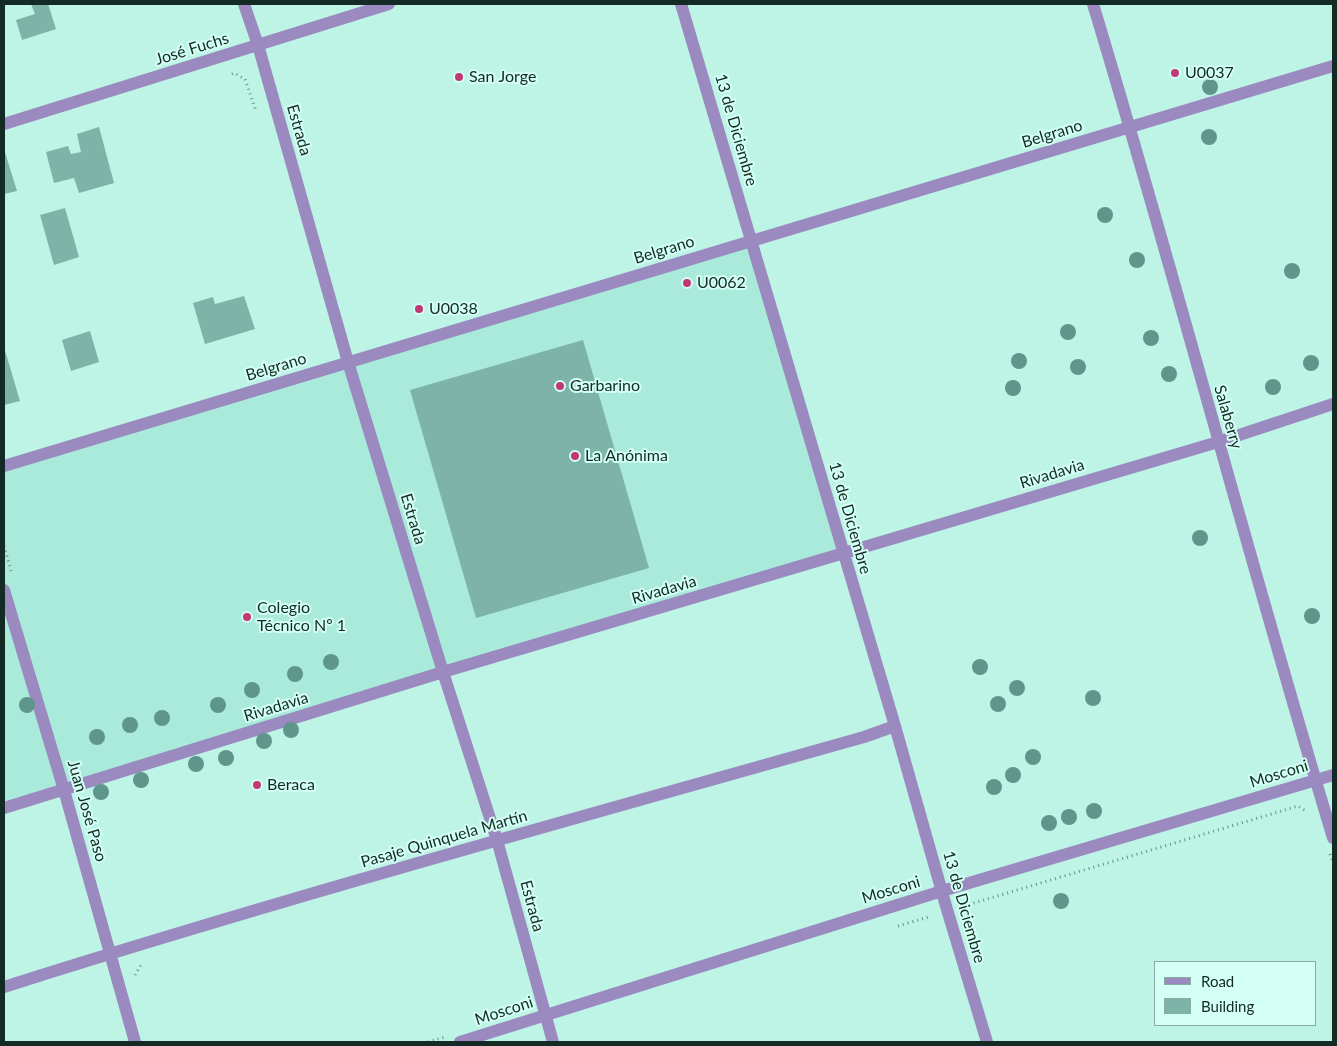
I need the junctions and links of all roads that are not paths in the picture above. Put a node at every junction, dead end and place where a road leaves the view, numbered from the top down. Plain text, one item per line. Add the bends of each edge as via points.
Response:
1 (244, 4) edge
2 (389, 4) edge
3 (681, 4) edge
4 (1093, 4) edge
5 (258, 45) junction
6 (1333, 66) edge
7 (4, 124) edge
8 (1130, 128) junction
9 (751, 240) junction
10 (348, 362) junction
11 (1333, 404) edge
12 (1218, 442) junction
13 (4, 466) edge
14 (843, 554) junction
15 (4, 590) edge
16 (443, 672) junction
17 (895, 726) junction
18 (1333, 774) edge
19 (1315, 780) junction
20 (64, 790) junction
21 (4, 808) edge
22 (1333, 838) edge
23 (497, 840) junction
24 (942, 891) junction
25 (110, 954) junction
26 (4, 987) edge
27 (545, 1015) junction
28 (136, 1042) edge
29 (460, 1042) edge
30 (553, 1042) edge
31 (987, 1042) edge

1 - 5 street, Estrada
2 - 5 street, José Fuchs
3 - 9 street, 13 de Diciembre
4 - 8 street, Salaberry
5 - 7 street, José Fuchs
5 - 10 street, Estrada
6 - 8 street, Belgrano
8 - 9 street, Belgrano
8 - 12 street, Salaberry
9 - 10 street, Belgrano
9 - 14 street, 13 de Diciembre
10 - 13 street, Belgrano
10 - 16 street, Estrada
11 - 12 street, Rivadavia
12 - 14 street, Rivadavia
12 - 19 street, Salaberry
14 - 16 street, Rivadavia
14 - 17 street, 13 de Diciembre
15 - 20 street, Juan José Paso
16 - 20 street, Rivadavia
16 - 23 street, Estrada
17 - 23 street, Pasaje Quinquela Martín via 864,738
17 - 24 street, 13 de Diciembre
18 - 19 street, Mosconi
19 - 22 street, Salaberry
19 - 24 street, Mosconi
20 - 21 street, Rivadavia
20 - 25 street, Juan José Paso
23 - 25 street, Pasaje Quinquela Martín
23 - 27 street, Estrada
24 - 27 street, Mosconi
24 - 31 street, 13 de Diciembre
25 - 26 street, Pasaje Quinquela Martín
25 - 28 street, Juan José Paso
27 - 29 street, Mosconi
27 - 30 street, Estrada

